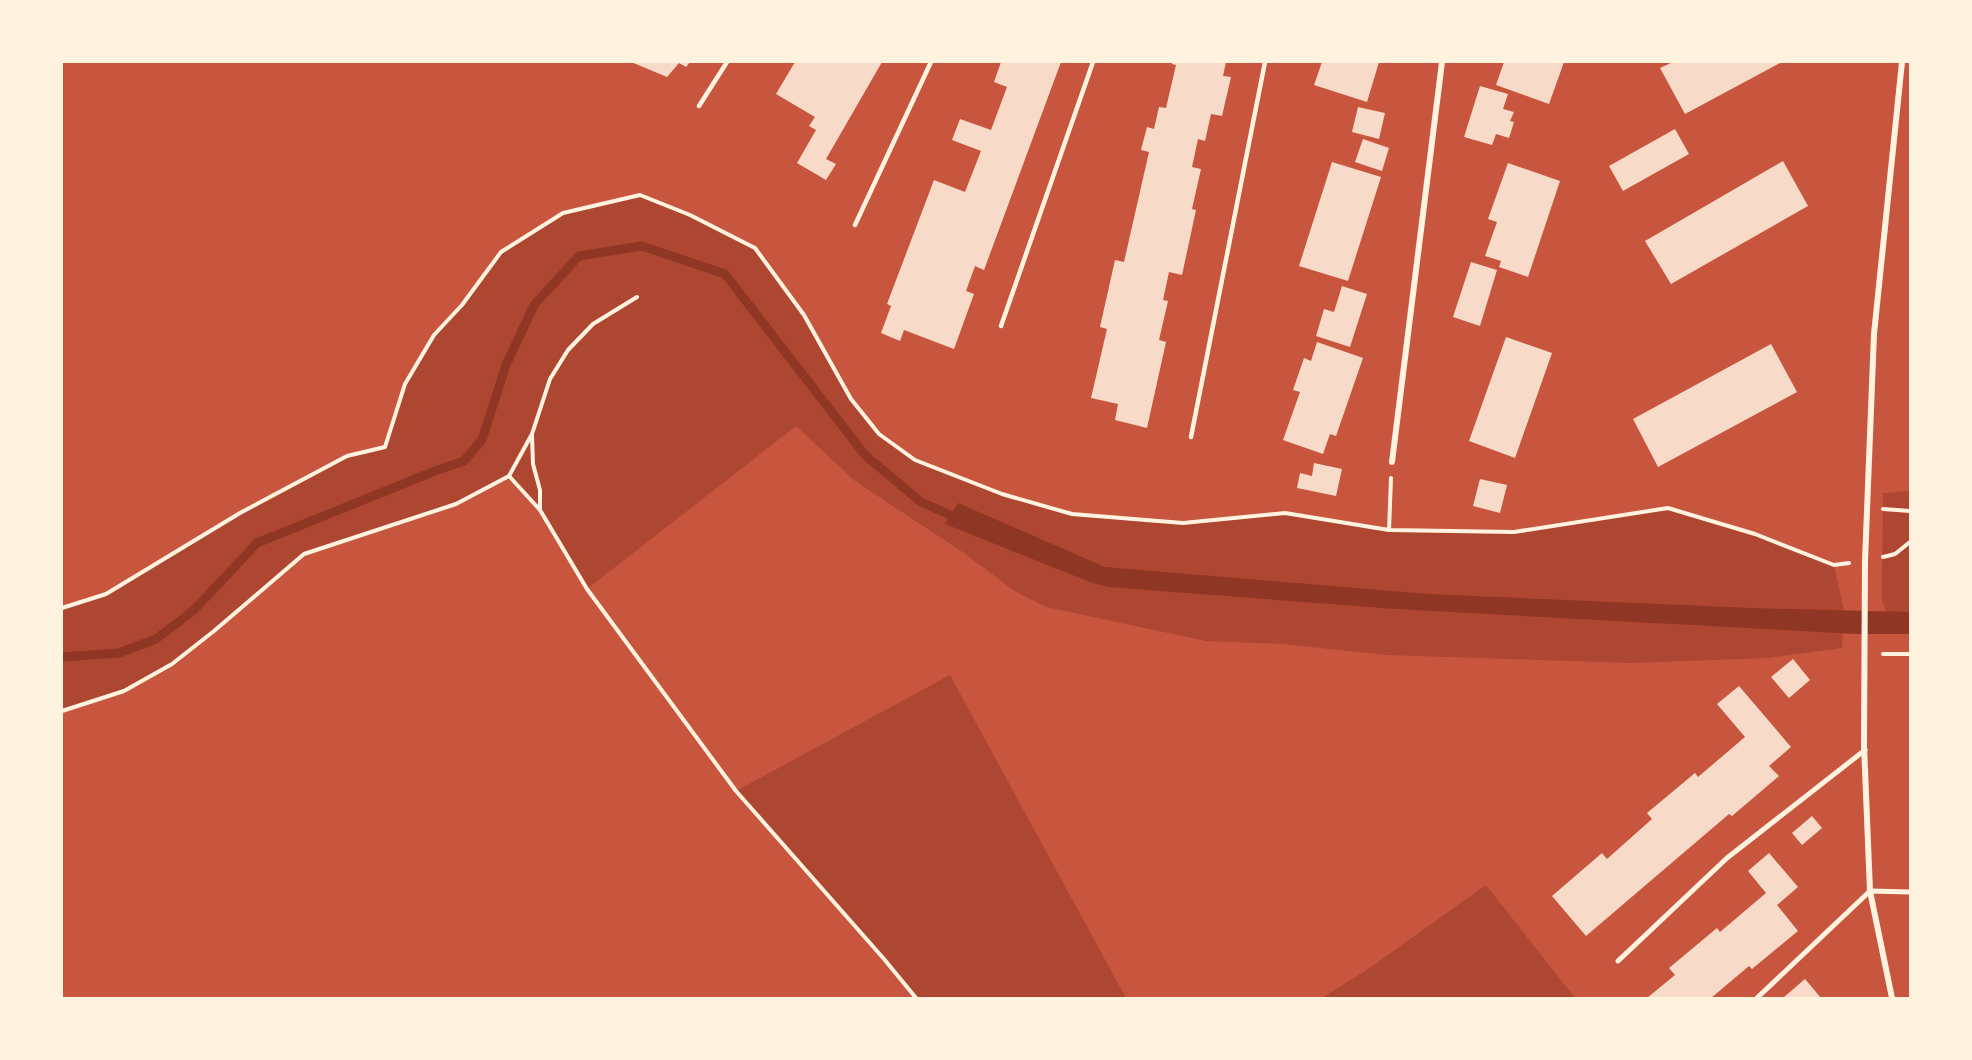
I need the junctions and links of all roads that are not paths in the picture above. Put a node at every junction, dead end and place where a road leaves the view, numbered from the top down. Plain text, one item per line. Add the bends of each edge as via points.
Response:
1 (727, 62) edge
2 (931, 62) edge
3 (1094, 62) edge
4 (1265, 62) edge
5 (1442, 62) edge
6 (1902, 62) edge
7 (699, 106) dead end
8 (855, 225) dead end
9 (1001, 326) dead end
10 (1191, 437) dead end
11 (1392, 462) road end
12 (1865, 750) junction
13 (1870, 891) junction
14 (1911, 892) edge
15 (1618, 961) dead end
16 (1757, 999) edge
17 (1892, 999) edge

1 - 7 lane
2 - 8 lane
3 - 9 lane
4 - 10 lane
5 - 11 street
6 - 12 street via 1874,334 1865,591
12 - 13 street
12 - 15 street via 1727,858
13 - 14 street
13 - 16 street
13 - 17 street

